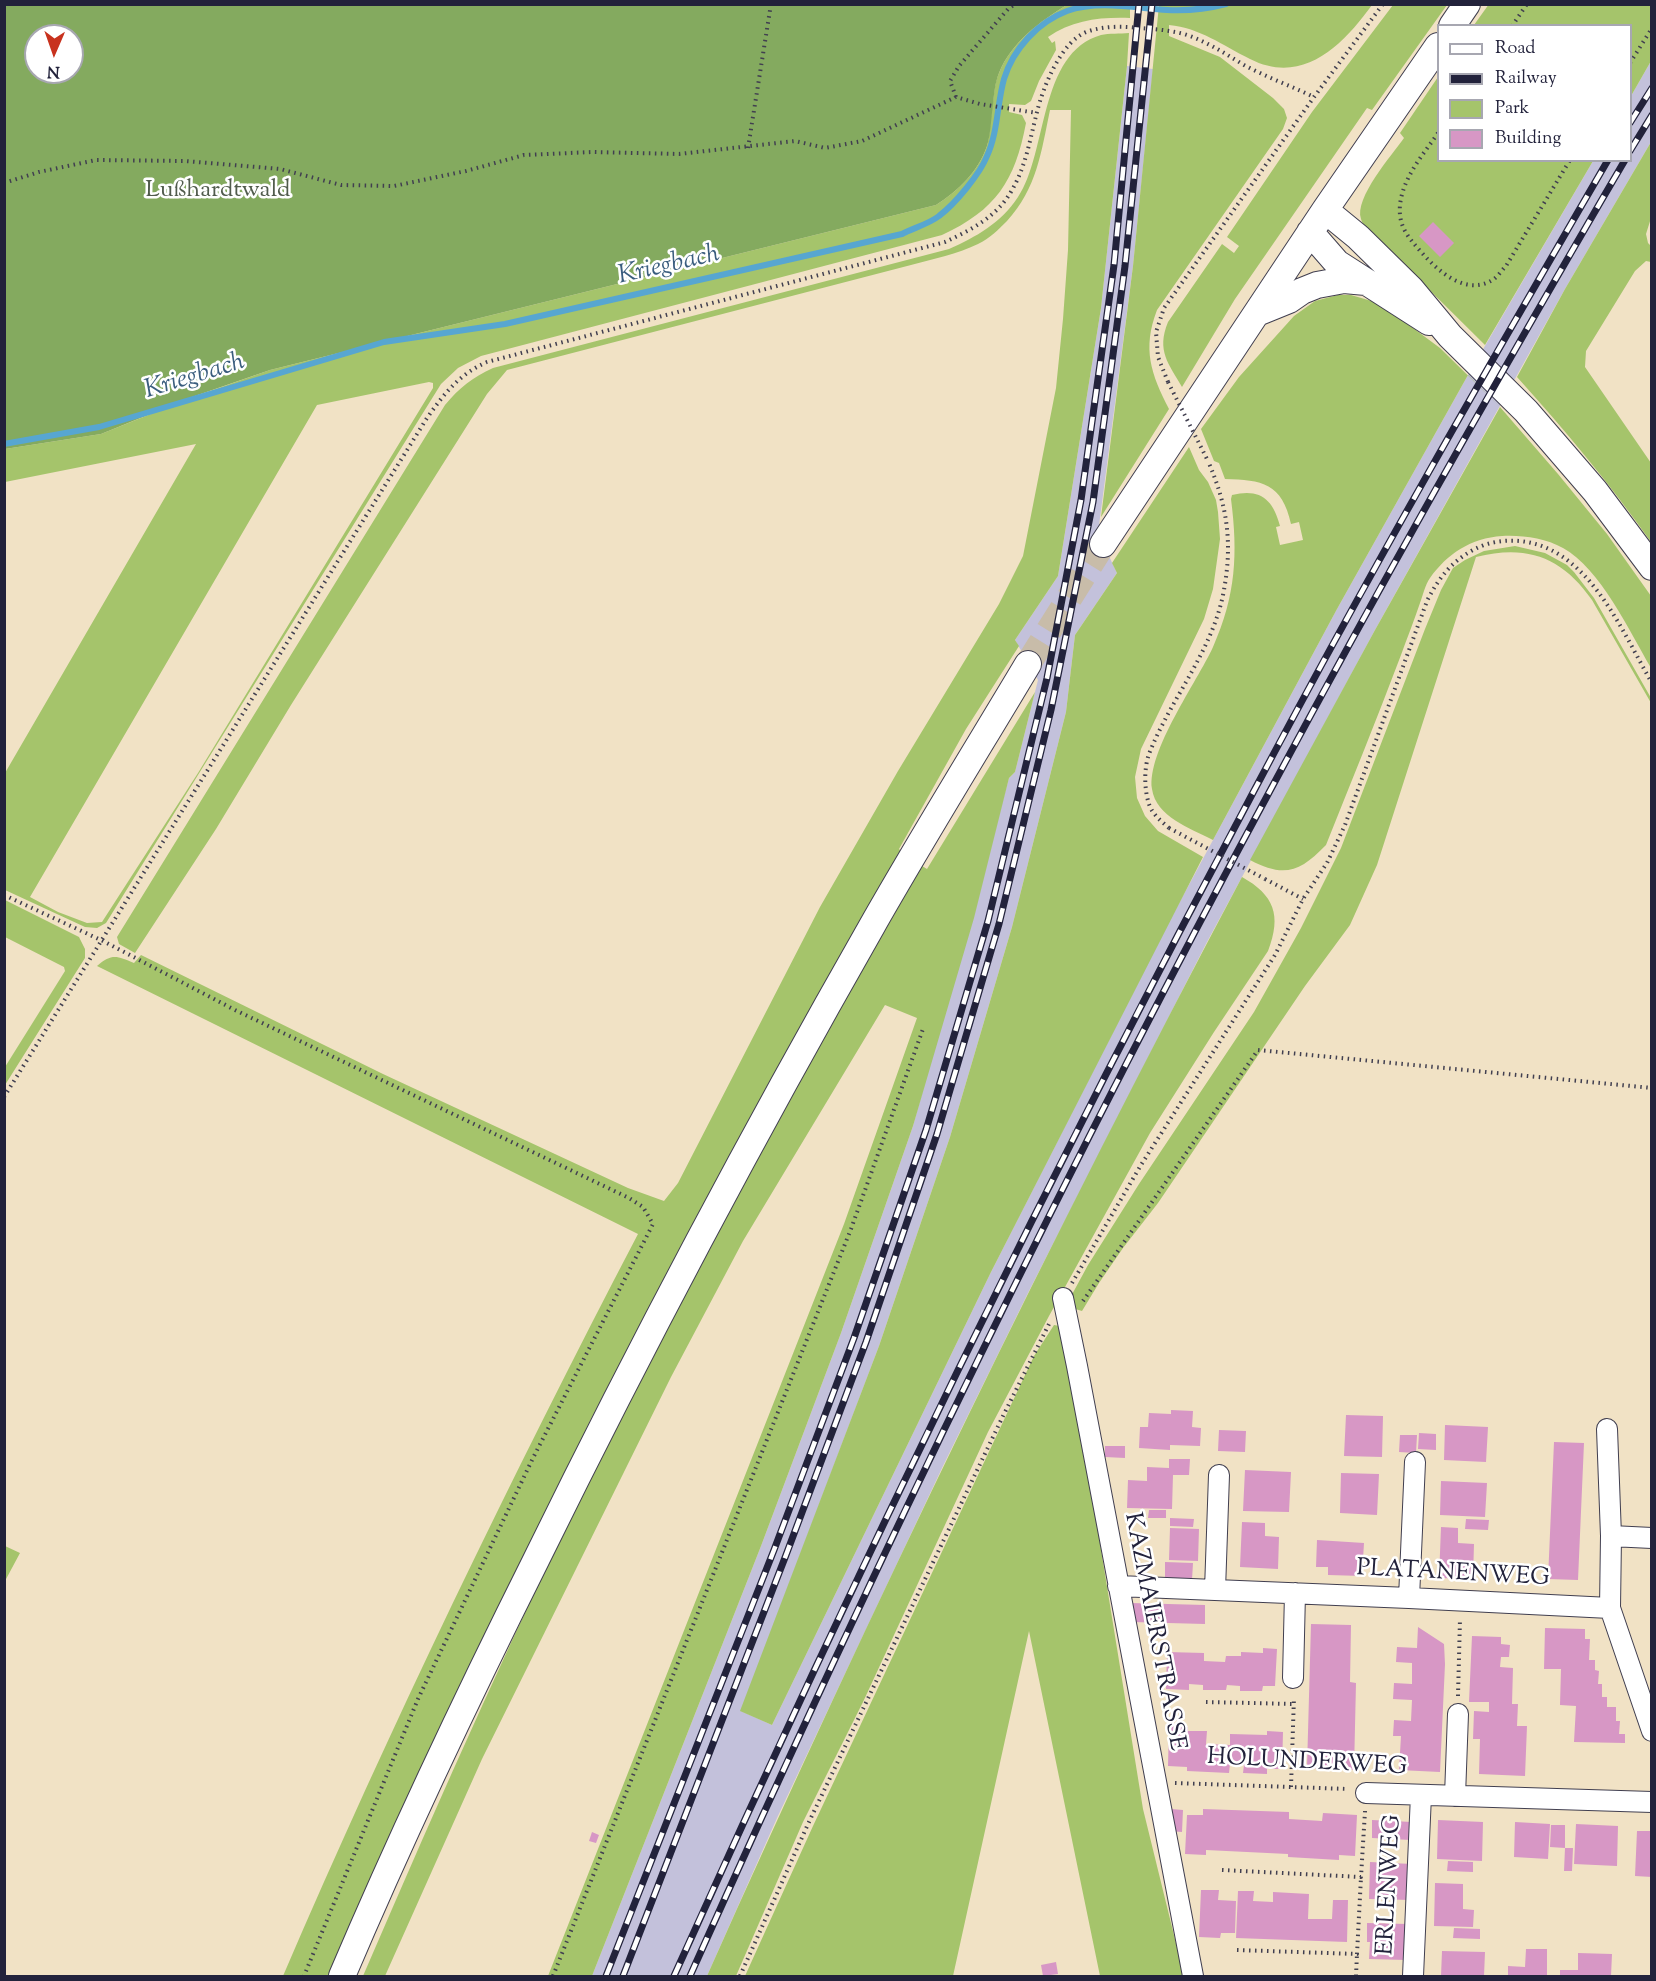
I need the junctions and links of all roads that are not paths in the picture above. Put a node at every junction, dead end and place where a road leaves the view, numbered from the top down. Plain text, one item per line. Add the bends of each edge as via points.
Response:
1 (1467, 4) edge
2 (1453, 24) edge
3 (1437, 47) edge
4 (1325, 210) junction
5 (1310, 232) junction
6 (1366, 282) junction
7 (1257, 313) junction
8 (1450, 336) junction
9 (1103, 544) tunnel mouth
10 (1652, 567) edge
11 (1028, 664) tunnel mouth
12 (1064, 1306) road end
13 (1607, 1429) dead end
14 (1415, 1462) dead end
15 (1219, 1475) dead end
16 (1611, 1536) junction
17 (1652, 1538) edge
18 (1118, 1587) junction
19 (1215, 1590) junction
20 (1295, 1593) junction
21 (1409, 1598) junction
22 (1610, 1608) junction
23 (1293, 1678) road end
24 (1458, 1714) road end
25 (1650, 1723) edge
26 (1366, 1793) road end
27 (1421, 1795) junction
28 (1455, 1796) junction
29 (1652, 1802) edge
30 (342, 1977) edge
31 (1193, 1977) edge
32 (1413, 1977) edge

1 - 2 main road
3 - 4 main road
4 - 5 main road
4 - 8 main road via 1411,289
5 - 6 main road via 1337,263
5 - 7 main road
6 - 7 main road via 1344,280 1317,285
6 - 8 main road
7 - 9 main road
8 - 10 main road via 1571,462
11 - 30 main road via 874,923 644,1345 466,1700
12 - 18 street, KAZMAIERSTRASSE
13 - 16 street
14 - 21 street
15 - 19 street
16 - 17 street
16 - 22 street
18 - 19 street, PLATANENWEG
18 - 31 street, KAZMAIERSTRASSE
19 - 20 street, PLATANENWEG
20 - 21 street, PLATANENWEG
20 - 23 street
21 - 22 street, PLATANENWEG
22 - 25 street
24 - 28 street
26 - 27 street, HOLUNDERWEG
27 - 28 street, HOLUNDERWEG
27 - 32 street, ERLENWEG
28 - 29 street, HOLUNDERWEG

